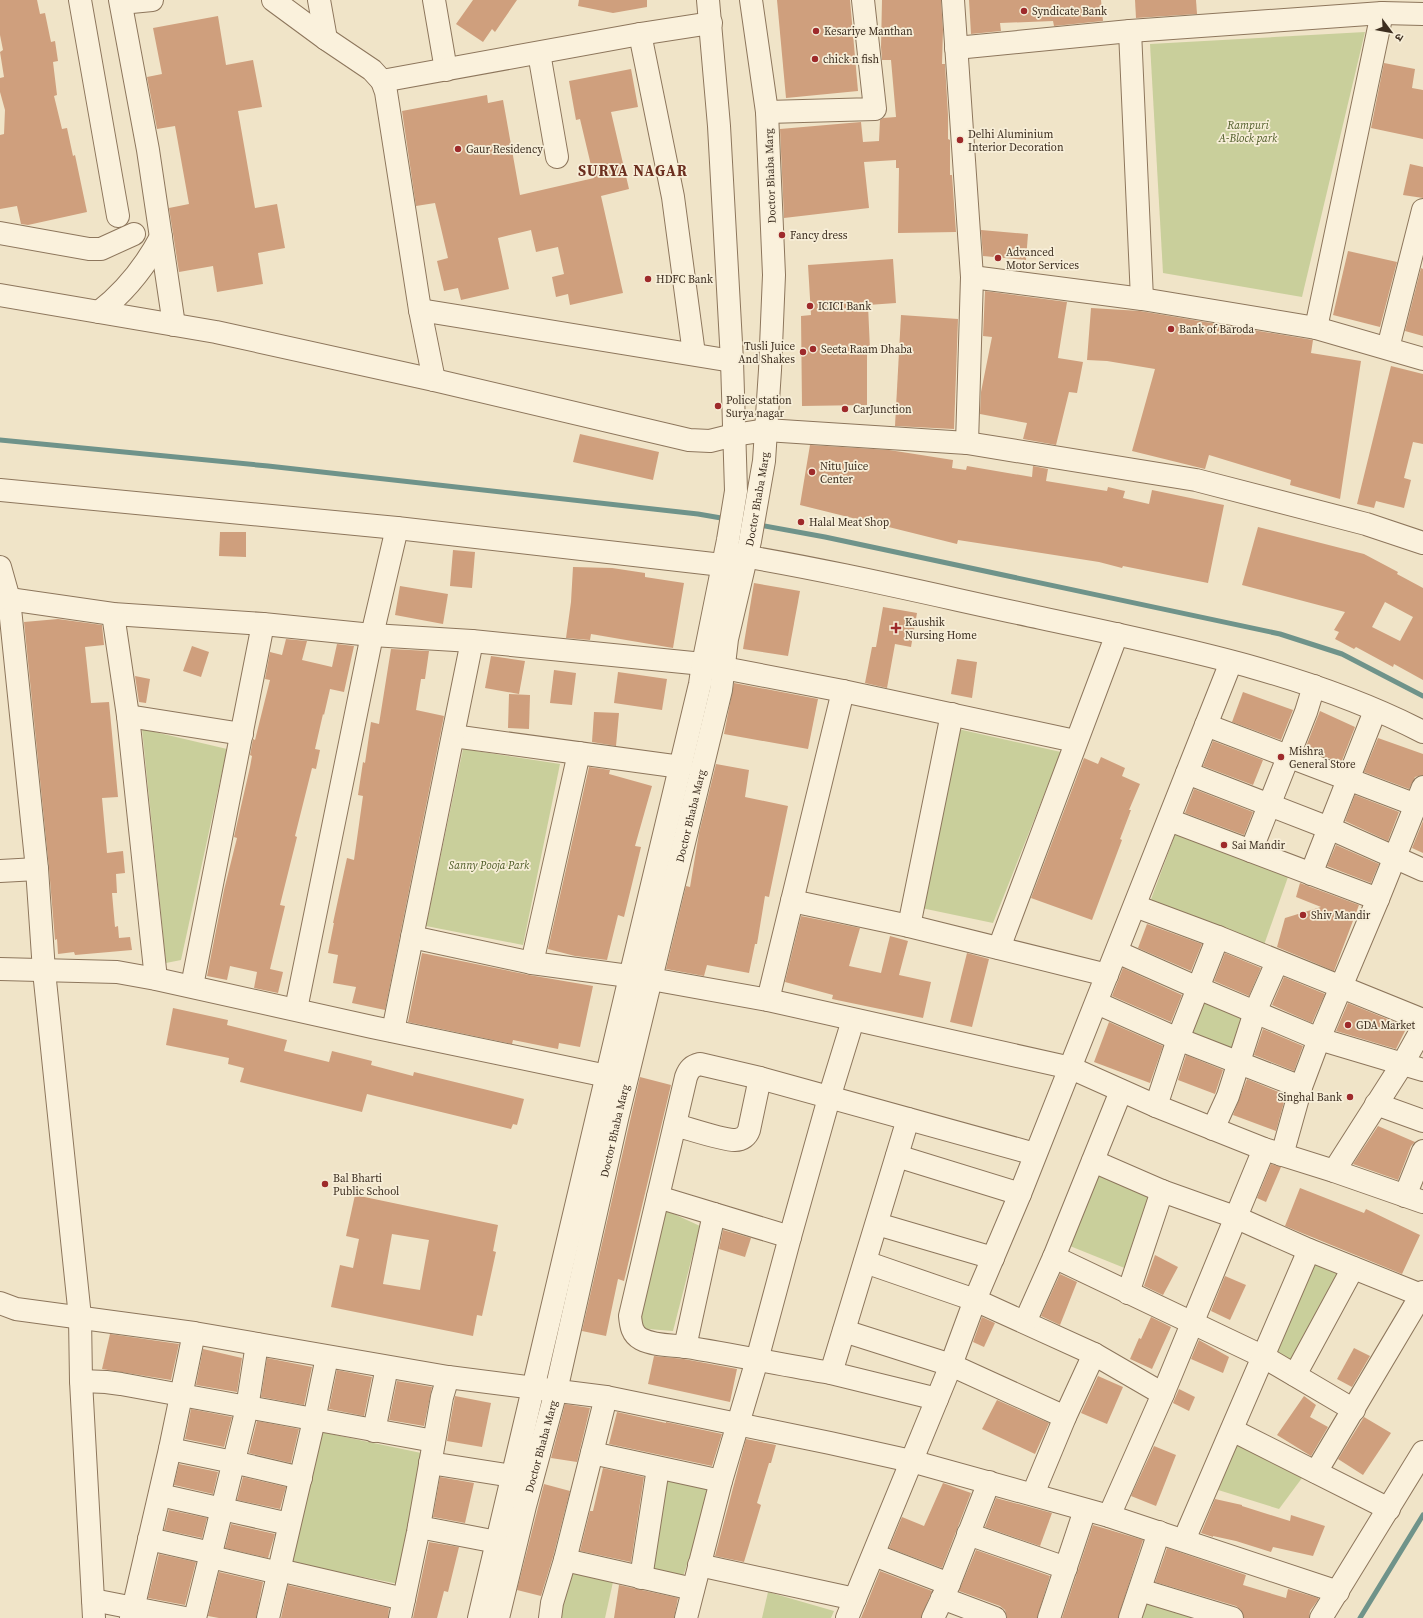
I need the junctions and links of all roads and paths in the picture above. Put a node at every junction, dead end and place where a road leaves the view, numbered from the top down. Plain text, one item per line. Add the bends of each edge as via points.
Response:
1 (80, 0) edge
2 (152, 0) edge
3 (273, 0) edge
4 (319, 0) edge
5 (434, 0) edge
6 (708, 0) edge
7 (751, 0) edge
8 (863, 0) edge
9 (953, 0) edge
10 (121, 2) edge
11 (1382, 13) junction
12 (1423, 14) edge
13 (711, 23) junction
14 (1130, 31) junction
15 (640, 34) junction
16 (326, 39) junction
17 (956, 48) junction
18 (539, 53) junction
19 (446, 70) junction
20 (382, 81) junction
21 (767, 112) junction
22 (557, 157) dead end
23 (1423, 210) edge
24 (118, 216) dead end
25 (0, 233) edge
26 (134, 234) dead end
27 (161, 237) junction
28 (972, 277) junction
29 (0, 295) edge
30 (1142, 299) junction
31 (420, 310) junction
32 (99, 312) junction
33 (174, 325) junction
34 (1316, 328) junction
35 (1388, 348) junction
36 (694, 354) junction
37 (1423, 359) edge
38 (732, 361) junction
39 (434, 380) junction
40 (766, 430) junction
41 (734, 435) junction
42 (967, 443) junction
43 (0, 490) edge
44 (397, 528) junction
45 (1423, 543) edge
46 (736, 554) junction
47 (0, 567) edge
48 (0, 570) edge
49 (9, 599) junction
50 (113, 614) junction
51 (263, 624) junction
52 (1117, 634) junction
53 (372, 635) junction
54 (472, 641) junction
55 (1231, 662) junction
56 (713, 666) junction
57 (1314, 686) junction
58 (843, 691) junction
59 (1375, 711) junction
60 (952, 714) junction
61 (128, 716) junction
62 (1206, 725) junction
63 (1423, 732) edge
64 (242, 734) junction
65 (453, 736) junction
66 (1075, 741) junction
67 (579, 753) junction
68 (1289, 756) junction
69 (681, 767) junction
70 (1187, 773) junction
71 (1349, 779) junction
72 (1420, 796) edge
73 (1269, 805) junction
74 (1169, 820) junction
75 (1329, 828) junction
76 (1251, 851) junction
77 (1395, 857) junction
78 (37, 869) junction
79 (1423, 870) edge
80 (0, 871) edge
81 (1311, 874) junction
82 (1378, 899) junction
83 (792, 900) junction
84 (1135, 906) junction
85 (909, 926) junction
86 (1218, 937) junction
87 (412, 938) junction
88 (999, 948) junction
89 (1116, 952) junction
90 (1277, 962) junction
91 (532, 963) junction
92 (0, 969) edge
93 (44, 971) junction
94 (1107, 975) junction
95 (630, 977) junction
96 (156, 978) junction
97 (651, 979) junction
98 (192, 986) junction
99 (1341, 986) junction
100 (1198, 988) junction
101 (768, 1000) junction
102 (1097, 1003) junction
103 (296, 1009) junction
104 (1256, 1012) junction
105 (853, 1020) junction
106 (1423, 1020) edge
107 (1423, 1027) edge
108 (393, 1031) junction
109 (1178, 1039) junction
110 (1319, 1039) junction
111 (1239, 1062) junction
112 (1413, 1067) edge
113 (1071, 1068) junction
114 (607, 1076) junction
115 (760, 1078) junction
116 (1301, 1087) junction
117 (1121, 1091) junction
118 (829, 1098) junction
119 (1376, 1104) junction
120 (1156, 1106) junction
121 (908, 1119) junction
122 (1423, 1121) edge
123 (675, 1125) junction
124 (1213, 1129) junction
125 (1423, 1151) edge
126 (1273, 1152) junction
127 (1035, 1154) junction
128 (897, 1156) junction
129 (1094, 1161) junction
130 (1334, 1171) junction
131 (1162, 1191) junction
132 (1020, 1194) junction
133 (658, 1197) junction
134 (1414, 1199) edge
135 (714, 1214) junction
136 (1235, 1217) junction
137 (877, 1224) junction
138 (790, 1237) junction
139 (1309, 1250) junction
140 (1054, 1257) junction
141 (993, 1258) junction
142 (865, 1262) junction
143 (1353, 1268) junction
144 (1128, 1293) junction
145 (1422, 1294) edge
146 (975, 1300) junction
147 (0, 1303) edge
148 (80, 1317) junction
149 (1025, 1322) junction
150 (1191, 1323) junction
151 (844, 1331) junction
152 (194, 1333) junction
153 (257, 1344) junction
154 (685, 1347) junction
155 (1094, 1354) junction
156 (327, 1357) junction
157 (1264, 1357) junction
158 (757, 1360) junction
159 (951, 1366) junction
160 (387, 1367) junction
161 (831, 1373) junction
162 (1295, 1375) junction
163 (448, 1377) junction
164 (81, 1381) junction
165 (534, 1387) junction
166 (556, 1391) junction
167 (1163, 1394) junction
168 (181, 1395) junction
169 (606, 1397) junction
170 (937, 1399) junction
171 (247, 1408) junction
172 (1354, 1410) junction
173 (1065, 1417) junction
174 (314, 1420) junction
175 (739, 1424) junction
176 (1232, 1430) junction
177 (374, 1431) junction
178 (434, 1441) junction
179 (170, 1449) junction
180 (1423, 1452) edge
181 (592, 1453) junction
182 (912, 1461) junction
183 (233, 1462) junction
184 (430, 1463) junction
185 (658, 1468) junction
186 (1316, 1472) junction
187 (513, 1476) junction
188 (301, 1478) junction
189 (722, 1481) junction
190 (989, 1482) junction
191 (1032, 1494) junction
192 (160, 1495) junction
193 (222, 1509) junction
194 (1389, 1509) junction
195 (1085, 1510) junction
196 (1109, 1516) junction
197 (289, 1524) junction
198 (419, 1527) junction
199 (1159, 1532) junction
200 (968, 1534) junction
201 (149, 1539) junction
202 (1184, 1540) junction
203 (497, 1542) junction
204 (211, 1553) junction
205 (874, 1555) junction
206 (565, 1560) junction
207 (700, 1565) junction
208 (1066, 1568) junction
209 (279, 1570) junction
210 (641, 1578) junction
211 (693, 1589) junction
212 (1140, 1590) junction
213 (946, 1591) junction
214 (1338, 1592) junction
215 (93, 1609) edge
216 (402, 1609) edge
217 (851, 1609) edge
218 (132, 1612) edge
219 (966, 1612) edge
220 (185, 1618) edge
221 (195, 1618) edge
222 (268, 1618) edge
223 (479, 1618) edge
224 (498, 1618) edge
225 (550, 1618) edge
226 (686, 1618) edge
227 (933, 1618) edge
228 (995, 1618) edge
229 (1049, 1618) edge
230 (1130, 1618) edge
231 (1229, 1618) edge
232 (1321, 1618) edge

1 - 24 street
2 - 10 street
3 - 16 street
4 - 16 street
5 - 19 street
6 - 13 street, Doctor Bhaba Marg
7 - 21 street, Doctor Bhaba Marg
8 - 21 street via 875,109
9 - 17 street
10 - 27 street
11 - 12 street
11 - 14 street
11 - 34 street
13 - 15 street
13 - 38 street, Doctor Bhaba Marg
14 - 17 street
14 - 30 street
15 - 18 street
15 - 36 street via 673,197
16 - 20 street via 372,70
17 - 28 street
18 - 19 street
18 - 22 street
19 - 20 street
20 - 31 street via 386,92
21 - 40 street, Doctor Bhaba Marg via 774,275
23 - 35 street
25 - 26 street via 89,249 101,249
27 - 32 street via 131,283
27 - 33 street
28 - 30 street
28 - 42 street
29 - 32 street
30 - 34 street
31 - 36 street
31 - 39 street
32 - 33 street
33 - 39 street
34 - 35 street
35 - 37 street
36 - 38 street
38 - 41 street, Doctor Bhaba Marg
39 - 41 street via 689,440 710,441
40 - 41 street
40 - 42 street
40 - 46 street, Doctor Bhaba Marg via 764,461 757,499
41 - 46 street, Doctor Bhaba Marg
42 - 45 street via 1196,480 1366,524
43 - 44 street
44 - 46 street
44 - 53 street
46 - 52 street
46 - 56 street, Doctor Bhaba Marg
47 - 48 street
48 - 49 street
49 - 50 street
49 - 78 street
50 - 51 street
50 - 61 street
51 - 53 street
51 - 64 street
52 - 55 street
52 - 66 street
53 - 54 street
53 - 103 street
54 - 56 street
54 - 65 street
55 - 57 street
55 - 62 street
56 - 58 street
56 - 69 street, Doctor Bhaba Marg via 700,684
56 - 97 street, Doctor Bhaba Marg via 721,690
57 - 59 street
57 - 68 street
58 - 60 street
58 - 83 street
59 - 63 street
59 - 71 street
60 - 66 street
60 - 85 street
61 - 64 street
61 - 96 street
62 - 68 street
62 - 70 street
64 - 98 street
65 - 67 street
65 - 87 street
66 - 88 street
67 - 69 street
67 - 91 street
68 - 71 street
68 - 73 street
69 - 95 street, Doctor Bhaba Marg
70 - 73 street
70 - 74 street
71 - 72 street
71 - 75 street
72 - 77 street
73 - 75 street
73 - 76 street
74 - 76 street
74 - 84 street
75 - 77 street
75 - 81 street
76 - 81 street
77 - 79 street
77 - 82 street
78 - 80 street
78 - 93 street
81 - 82 street
82 - 99 street
83 - 85 street
83 - 101 street
84 - 86 street
84 - 89 street
85 - 88 street
86 - 90 street
86 - 100 street
87 - 91 street
87 - 108 street
88 - 94 street
89 - 94 street
89 - 100 street
90 - 99 street
90 - 104 street
91 - 95 street
92 - 93 street
93 - 96 street via 117,972
93 - 148 street
94 - 102 street
95 - 97 street
95 - 114 street, Doctor Bhaba Marg
96 - 98 street
97 - 101 street
97 - 166 street, Doctor Bhaba Marg
98 - 103 street
99 - 106 street
99 - 110 street
100 - 104 street
100 - 109 street
101 - 105 street
102 - 109 street
102 - 113 street
103 - 108 street
104 - 110 street
104 - 111 street
105 - 113 street
105 - 118 street
107 - 112 street
108 - 114 street
109 - 111 street
109 - 120 street
110 - 112 street
110 - 116 street
111 - 116 street
111 - 124 street via 1228,1096
112 - 119 street
113 - 117 street
113 - 127 street
114 - 165 street, Doctor Bhaba Marg
115 - 118 street
115 - 123 street via 706,1065 693,1066 686,1077
115 - 123 street via 749,1130 742,1138 731,1140
116 - 126 street
117 - 120 street
117 - 129 street
118 - 121 street
118 - 138 street
119 - 122 street
119 - 130 street
120 - 124 street
121 - 127 street
121 - 128 street
123 - 133 street
124 - 126 street
125 - 134 street
126 - 130 street
126 - 136 street
127 - 132 street
128 - 132 street
128 - 137 street
129 - 131 street
129 - 140 street
130 - 134 street
131 - 136 street
131 - 144 street
132 - 141 street
133 - 135 street
133 - 154 street via 630,1316 631,1327 634,1334 641,1339
135 - 138 street
135 - 154 street
136 - 139 street
136 - 150 street
137 - 141 street
137 - 142 street
138 - 158 street
139 - 143 street
139 - 157 street
140 - 144 street
140 - 149 street
141 - 146 street
142 - 146 street
142 - 151 street
143 - 145 street
143 - 162 street
144 - 150 street
145 - 172 street
146 - 149 street
146 - 159 street
147 - 148 street via 16,1309
148 - 152 street
148 - 164 street
149 - 155 street
150 - 157 street
150 - 167 street
151 - 159 street
151 - 161 street
152 - 153 street
152 - 168 street
153 - 156 street
153 - 171 street
154 - 158 street
155 - 167 street
155 - 173 street
156 - 160 street
156 - 174 street
157 - 162 street
157 - 176 street
158 - 161 street
158 - 175 street
159 - 170 street
159 - 173 street
160 - 163 street
160 - 177 street
161 - 170 street
162 - 172 street
163 - 165 street
163 - 178 street
164 - 168 street via 106,1382
164 - 215 street
165 - 166 street
165 - 187 street, Doctor Bhaba Marg
166 - 169 street
166 - 224 street, Doctor Bhaba Marg
167 - 196 street
168 - 171 street
168 - 179 street
169 - 175 street
169 - 181 street
170 - 182 street
171 - 174 street
171 - 183 street
172 - 186 street
173 - 191 street
174 - 177 street
174 - 188 street
175 - 182 street
175 - 189 street
176 - 186 street
176 - 202 street
177 - 178 street
178 - 184 street
179 - 183 street
179 - 192 street
180 - 194 street
181 - 185 street
181 - 206 street
182 - 190 street
182 - 205 street
183 - 188 street
183 - 193 street
184 - 187 street
184 - 198 street
185 - 189 street
185 - 210 street
186 - 194 street
187 - 203 street, Doctor Bhaba Marg
188 - 197 street
189 - 207 street
190 - 191 street
190 - 200 street
191 - 195 street
192 - 193 street
192 - 201 street
193 - 197 street
193 - 204 street
194 - 214 street
195 - 196 street
195 - 208 street
196 - 199 street
197 - 209 street
198 - 203 street
198 - 216 street
199 - 202 street
199 - 212 street
200 - 208 street
200 - 213 street
201 - 204 street
201 - 218 street
202 - 214 street
203 - 223 street, Doctor Bhaba Marg
204 - 209 street via 210,1557 279,1573
204 - 221 street
205 - 213 street
205 - 217 street
206 - 210 street
206 - 225 street via 552,1602
207 - 211 street
207 - 217 street
208 - 229 street
209 - 216 street
209 - 222 street
210 - 211 street
211 - 226 street
212 - 230 street
212 - 231 street
213 - 219 street
213 - 227 street
214 - 232 street
215 - 218 street
218 - 220 street
219 - 228 street

